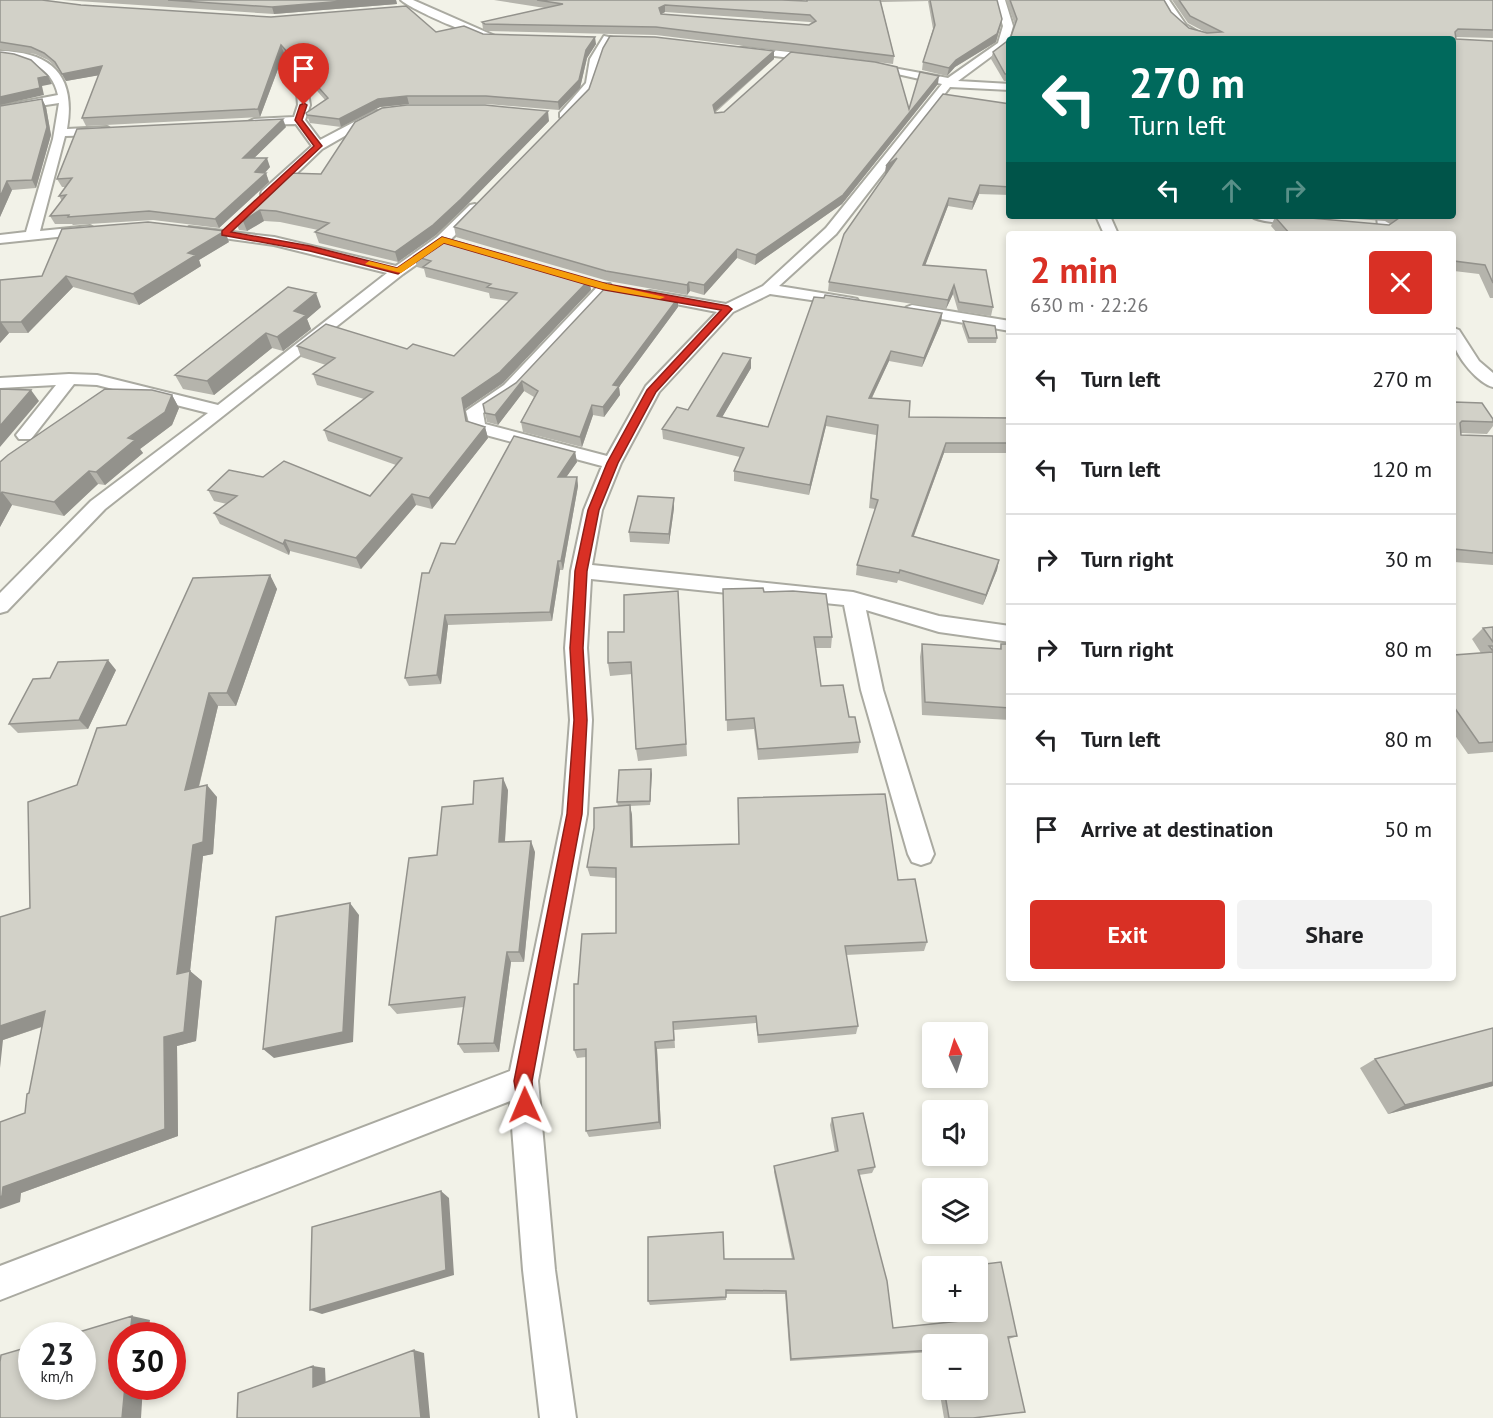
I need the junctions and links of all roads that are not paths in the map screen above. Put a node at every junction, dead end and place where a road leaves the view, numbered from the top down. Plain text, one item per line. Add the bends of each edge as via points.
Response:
1 (406, 0) edge
2 (1000, 0) edge
3 (1164, 0) edge
4 (421, 7) junction
5 (397, 10) edge
6 (1202, 36) edge
7 (500, 38) edge
8 (607, 38) edge
9 (733, 48) edge
10 (0, 54) edge
11 (788, 56) junction
12 (824, 59) edge
13 (855, 63) edge
14 (776, 68) edge
15 (301, 81) edge
16 (949, 83) junction
17 (1006, 87) edge
18 (63, 97) junction
19 (0, 109) edge
20 (390, 111) edge
21 (556, 119) edge
22 (299, 120) junction
23 (239, 123) edge
24 (120, 130) edge
25 (61, 133) junction
26 (318, 146) junction
27 (484, 199) edge
28 (259, 201) edge
29 (1295, 219) edge
30 (1320, 221) edge
31 (103, 229) edge
32 (184, 229) edge
33 (32, 235) junction
34 (0, 240) edge
35 (442, 240) junction
36 (464, 246) edge
37 (398, 271) junction
38 (605, 286) edge
39 (768, 289) junction
40 (639, 293) edge
41 (867, 304) edge
42 (728, 309) junction
43 (902, 309) edge
44 (1006, 325) edge
45 (1456, 336) edge
46 (1456, 362) edge
47 (1473, 364) junction
48 (1493, 365) edge
49 (69, 379) junction
50 (1493, 382) edge
51 (0, 383) edge
52 (222, 411) junction
53 (25, 435) dead end
54 (612, 463) junction
55 (581, 571) junction
56 (853, 599) junction
57 (0, 606) edge
58 (1006, 633) edge
59 (921, 854) dead end
60 (523, 1081) junction
61 (0, 1283) edge
62 (558, 1418) edge

1 - 4 street
2 - 16 street via 1008,26 1003,44
3 - 6 street via 1186,31
4 - 5 street
4 - 7 street via 484,36
8 - 21 street via 590,70 591,83
9 - 11 street
10 - 18 street via 36,58 51,73
11 - 12 street
11 - 14 street
13 - 16 street
15 - 22 street via 304,105
16 - 17 street
16 - 39 street via 844,216
18 - 19 street
18 - 25 street
20 - 26 street via 381,112
22 - 23 street
22 - 26 street
24 - 25 street
25 - 33 street
26 - 28 street
27 - 35 street
29 - 30 street
31 - 33 street
32 - 37 street via 229,229
33 - 34 street
35 - 36 street
35 - 37 street
37 - 52 street
38 - 54 street via 510,388 474,411 477,427
39 - 41 street
39 - 42 street
40 - 42 street
42 - 54 street via 652,390
43 - 44 street
45 - 47 street
46 - 47 street
47 - 48 street
47 - 50 street
49 - 51 street
49 - 52 street via 97,380
49 - 53 street
52 - 57 street via 98,505
54 - 55 street via 593,510
55 - 56 street
55 - 60 street via 576,648 580,720 575,814
56 - 58 street via 939,624
56 - 59 street via 872,690
60 - 61 street
60 - 62 street via 539,1270

